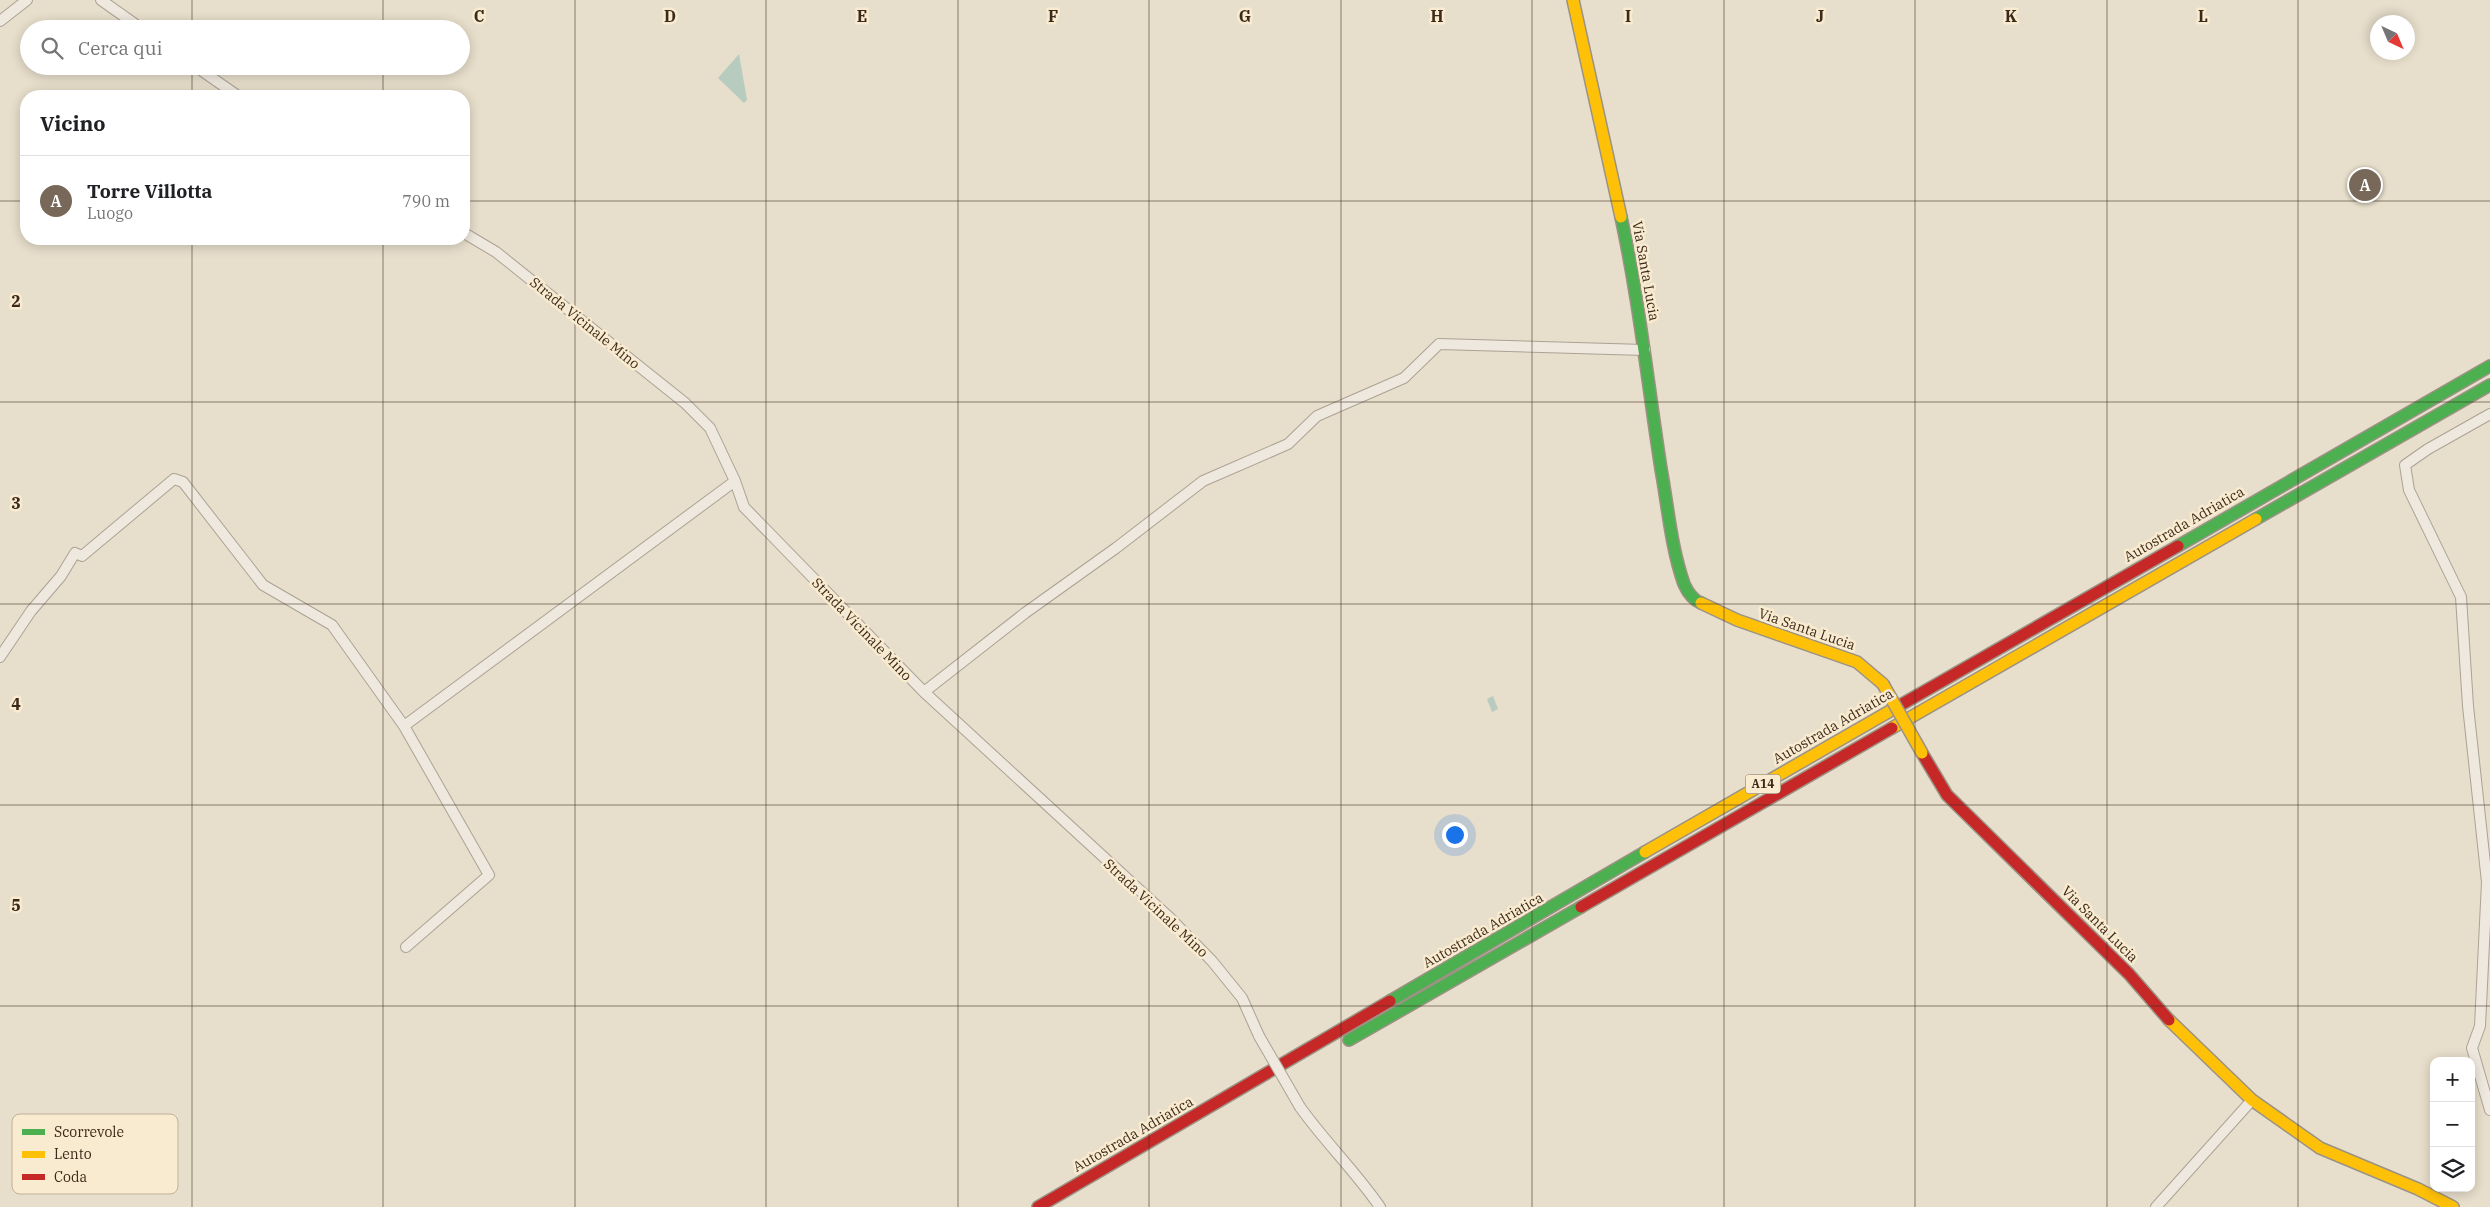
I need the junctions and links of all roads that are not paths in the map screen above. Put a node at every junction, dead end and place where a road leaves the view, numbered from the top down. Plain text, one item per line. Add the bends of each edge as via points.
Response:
1 (27, 0) edge
2 (101, 0) edge
3 (1573, 0) edge
4 (129, 20) edge
5 (0, 21) edge
6 (208, 75) edge
7 (229, 90) edge
8 (470, 237) edge
9 (1645, 350) junction
10 (2490, 366) edge
11 (2490, 385) edge
12 (2490, 414) edge
13 (735, 480) junction
14 (0, 657) edge
15 (924, 692) junction
16 (404, 726) junction
17 (2489, 881) edge
18 (406, 947) dead end
19 (1334, 1049) dead end
20 (1292, 1073) dead end
21 (1275, 1083) dead end
22 (2252, 1100) junction
23 (2490, 1110) edge
24 (1163, 1148) dead end
25 (1038, 1207) edge
26 (1060, 1207) edge
27 (1380, 1207) edge
28 (2156, 1207) edge
29 (2453, 1207) edge

1 - 5 street
2 - 4 street
3 - 9 main road, Via Santa Lucia via 1627,244
6 - 7 street
8 - 13 street, Strada Vicinale Mino via 496,252 685,403 710,428
9 - 15 street via 1439,344 1404,378 1317,416 1288,444 1203,481
9 - 22 main road, Via Santa Lucia, bridge via 1674,547 1685,586 1694,600 1737,620 1857,662 1883,684 1947,795 2129,974 2179,1032
10 - 25 main road, Autostrada Adriatica / A14
11 - 19 main road, Autostrada Adriatica / A14
12 - 17 street via 2404,465 2409,490 2461,598 2468,706
13 - 15 street, Strada Vicinale Mino via 744,508
13 - 16 street
14 - 16 street via 75,553 82,556 174,479 183,482 263,586 332,625
15 - 27 street, Strada Vicinale Mino, bridge via 1170,918 1206,955 1242,998 1259,1036 1300,1108
16 - 18 street via 489,876
17 - 23 street via 2480,1026 2472,1048
20 - 21 main road
22 - 28 street
22 - 29 main road, Via Santa Lucia via 2320,1148
24 - 26 main road, Autostrada Adriatica

